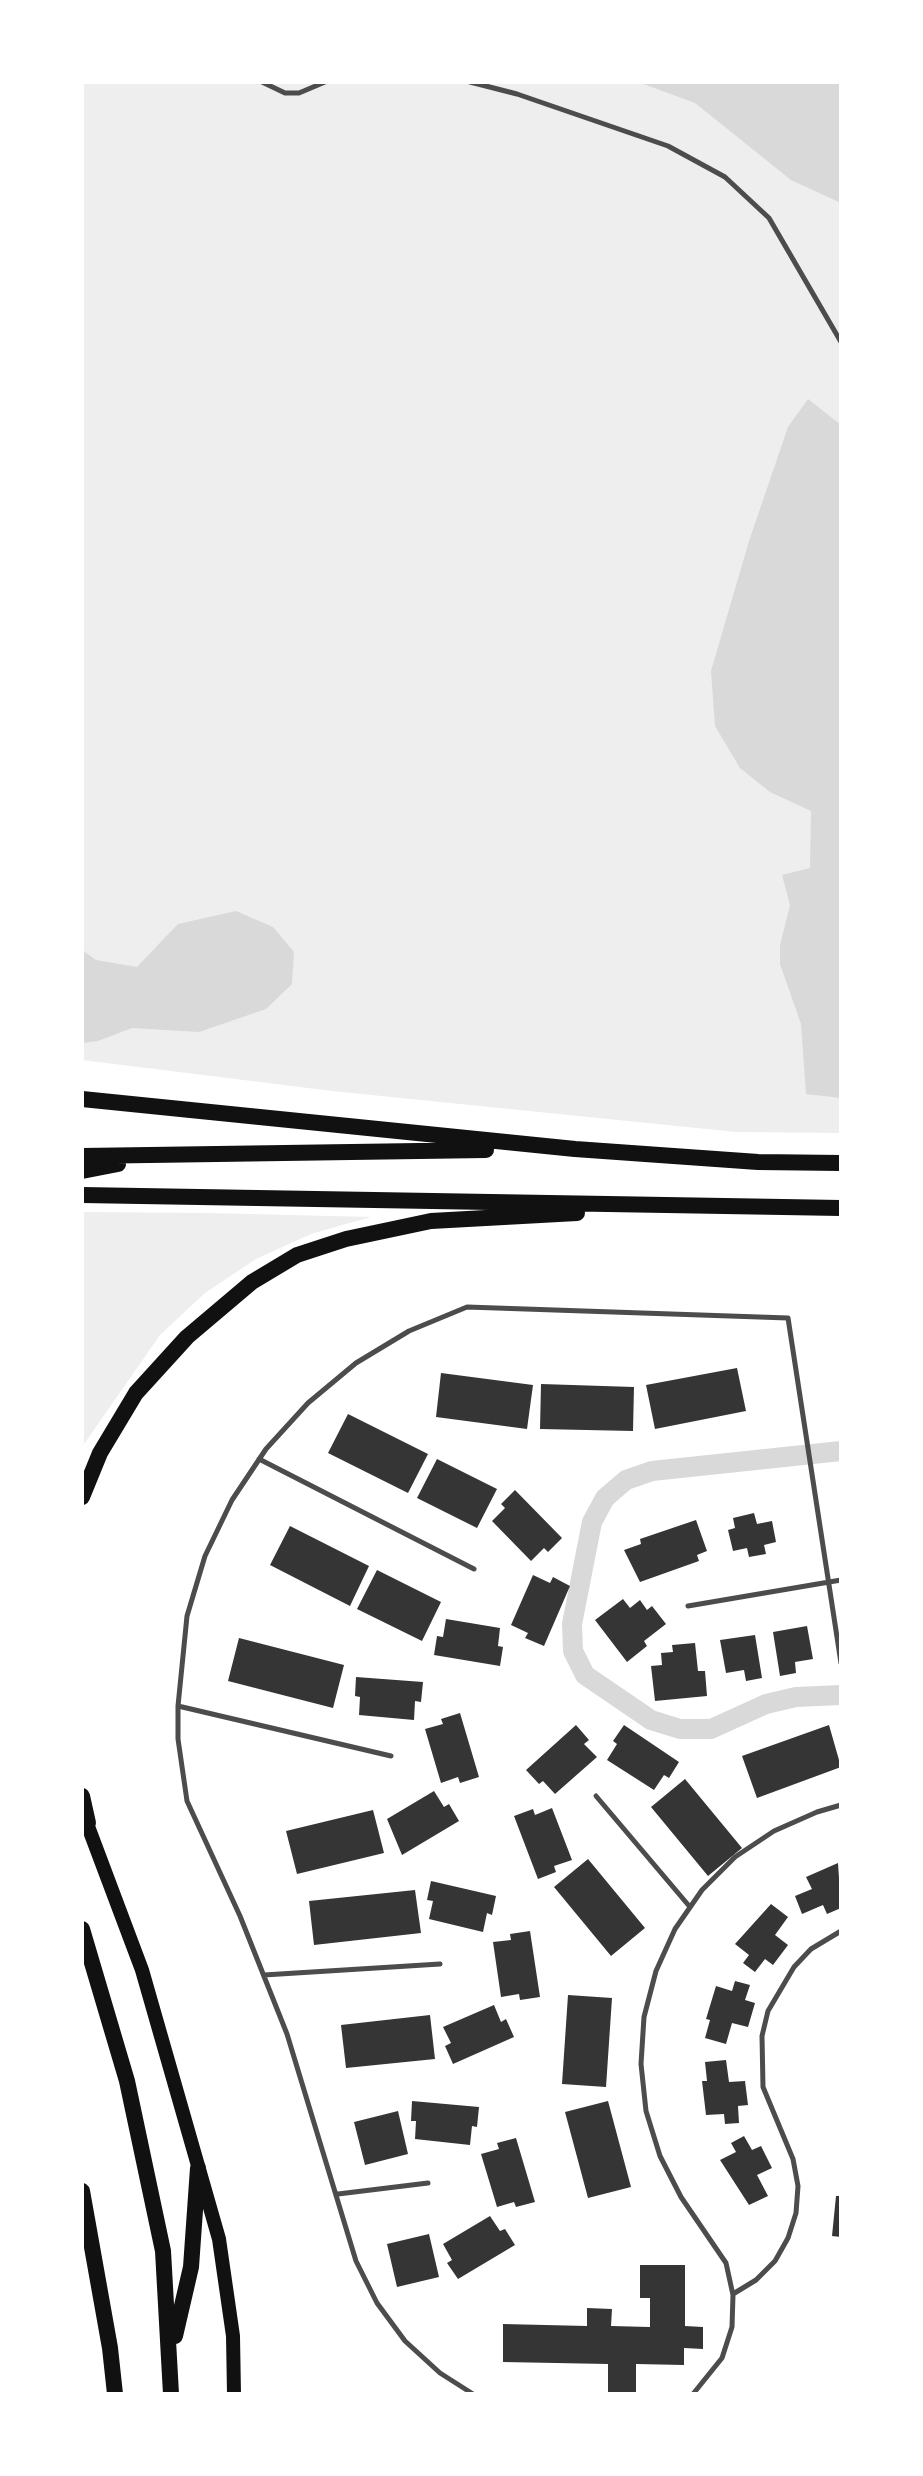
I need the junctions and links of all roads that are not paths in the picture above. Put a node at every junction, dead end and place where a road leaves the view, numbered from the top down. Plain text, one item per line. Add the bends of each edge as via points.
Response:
1 (262, 82) edge
2 (325, 82) edge
3 (470, 82) edge
4 (841, 342) edge
5 (82, 1099) edge
6 (575, 1149) junction
7 (203, 1155) junction
8 (82, 1156) edge
9 (841, 1163) edge
10 (82, 1171) edge
11 (82, 1195) edge
12 (714, 1207) junction
13 (841, 1208) edge
14 (259, 1459) junction
15 (82, 1497) edge
16 (474, 1569) dead end
17 (841, 1580) edge
18 (829, 1583) junction
19 (688, 1606) dead end
20 (841, 1663) edge
21 (178, 1706) junction
22 (391, 1756) dead end
23 (82, 1796) edge
24 (596, 1796) dead end
25 (841, 1805) edge
26 (85, 1817) edge
27 (690, 1907) junction
28 (82, 1929) edge
29 (841, 1931) edge
30 (440, 1964) dead end
31 (264, 1975) junction
32 (198, 2168) junction
33 (428, 2183) dead end
34 (82, 2191) edge
35 (338, 2194) junction
36 (733, 2295) junction
37 (170, 2354) junction
38 (115, 2394) edge
39 (171, 2394) edge
40 (234, 2394) edge
41 (473, 2394) edge
42 (693, 2394) edge

1 - 2 lane via 285,93
3 - 4 lane via 668,146 725,177 769,218
5 - 6 highway
6 - 7 highway
6 - 9 highway
7 - 8 highway
7 - 10 highway
11 - 12 highway
12 - 13 highway
12 - 15 highway via 431,1221 297,1255 252,1282 198,1328 136,1393 100,1453
14 - 16 lane
14 - 18 lane via 308,1403 356,1363 409,1331 467,1307 788,1318
14 - 21 lane via 205,1556 187,1616
17 - 18 lane
18 - 19 lane
18 - 20 lane
21 - 22 lane
21 - 31 lane via 187,1801
23 - 26 highway
24 - 27 lane
25 - 27 lane via 774,1831 735,1857
26 - 32 main road via 142,1970
27 - 36 lane via 656,1971 644,2017 646,2111 681,2197 726,2263
28 - 37 highway via 127,2081 160,2235
29 - 36 lane via 794,1967 768,2011 762,2036 763,2087 793,2159 796,2213 775,2261
30 - 31 lane
31 - 35 lane
32 - 37 highway via 191,2267
32 - 40 main road via 219,2239 233,2336
33 - 35 lane
34 - 38 highway
35 - 41 lane via 356,2261 377,2303 405,2341
36 - 42 lane via 732,2327 722,2358
37 - 39 highway

